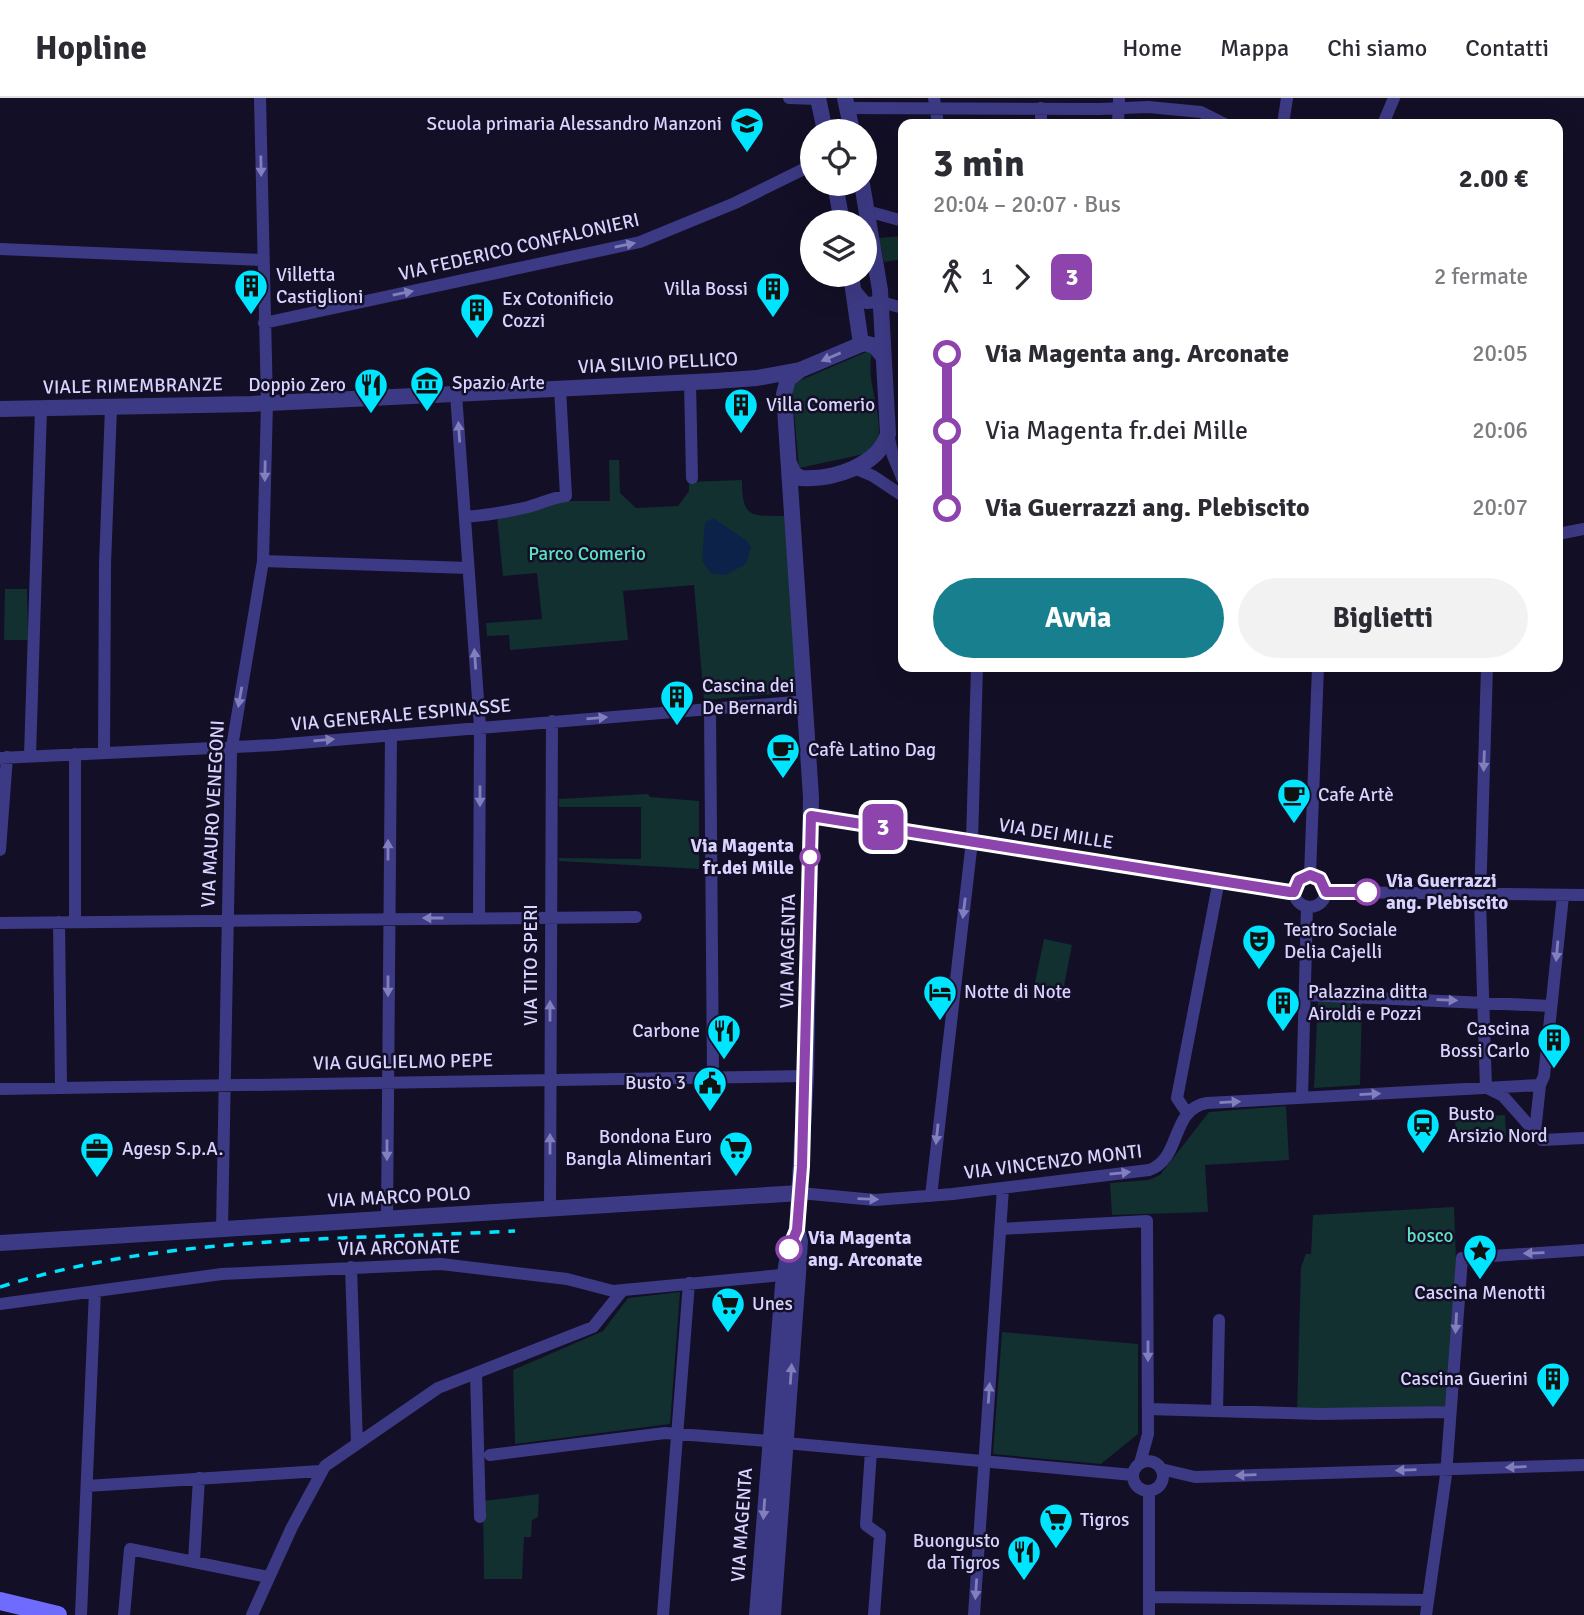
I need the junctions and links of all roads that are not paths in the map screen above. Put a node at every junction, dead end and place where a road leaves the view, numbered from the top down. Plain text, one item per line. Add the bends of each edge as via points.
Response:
1 (260, 98) edge
2 (789, 98) edge
3 (1287, 98) edge
4 (1394, 98) edge
5 (818, 99) edge
6 (846, 103) edge
7 (934, 103) edge
8 (1119, 103) edge
9 (1041, 108) junction
10 (822, 119) edge
11 (1041, 119) edge
12 (1213, 119) edge
13 (1284, 119) edge
14 (1384, 119) edge
15 (800, 171) edge
16 (877, 214) edge
17 (898, 221) edge
18 (898, 224) edge
19 (877, 232) edge
20 (0, 249) edge
21 (263, 260) junction
22 (877, 273) edge
23 (853, 287) edge
24 (856, 287) edge
25 (881, 302) junction
26 (898, 307) edge
27 (264, 323) junction
28 (861, 344) junction
29 (881, 354) junction
30 (800, 370) junction
31 (757, 378) junction
32 (690, 382) junction
33 (560, 389) junction
34 (456, 394) junction
35 (784, 394) junction
36 (267, 403) junction
37 (111, 408) junction
38 (0, 409) edge
39 (41, 409) junction
40 (888, 434) junction
41 (789, 463) junction
42 (898, 465) edge
43 (854, 468) junction
44 (692, 478) dead end
45 (810, 478) junction
46 (898, 492) edge
47 (792, 505) junction
48 (465, 517) junction
49 (1584, 529) edge
50 (1563, 533) edge
51 (263, 561) junction
52 (468, 568) junction
53 (977, 672) edge
54 (1318, 672) edge
55 (1487, 672) edge
56 (806, 701) junction
57 (710, 709) junction
58 (552, 721) junction
59 (480, 727) junction
60 (391, 735) junction
61 (232, 747) junction
62 (104, 753) junction
63 (75, 754) junction
64 (3, 757) edge
65 (30, 757) junction
66 (811, 816) junction
67 (972, 841) junction
68 (0, 849) edge
69 (1310, 875) junction
70 (1219, 880) junction
71 (1294, 892) junction
72 (1326, 892) junction
73 (1480, 895) junction
74 (1563, 895) junction
75 (1584, 895) edge
76 (1307, 907) junction
77 (551, 917) junction
78 (636, 917) dead end
79 (388, 918) junction
80 (479, 918) junction
81 (228, 920) junction
82 (59, 922) junction
83 (75, 922) junction
84 (0, 923) edge
85 (1306, 995) junction
86 (1481, 1002) junction
87 (1552, 1006) junction
88 (713, 1076) junction
89 (806, 1076) junction
90 (550, 1079) junction
91 (1542, 1081) junction
92 (387, 1082) junction
93 (224, 1085) junction
94 (61, 1088) junction
95 (1486, 1088) junction
96 (0, 1089) edge
97 (1302, 1098) junction
98 (1187, 1113) junction
99 (1535, 1132) junction
100 (1584, 1138) edge
101 (1003, 1188) junction
102 (800, 1194) junction
103 (930, 1196) junction
104 (550, 1209) junction
105 (387, 1219) junction
106 (222, 1229) junction
107 (1000, 1229) junction
108 (0, 1242) edge
109 (1584, 1250) edge
110 (351, 1267) junction
111 (792, 1274) junction
112 (689, 1283) junction
113 (95, 1291) junction
114 (622, 1291) junction
115 (0, 1304) edge
116 (1219, 1320) dead end
117 (476, 1374) junction
118 (1148, 1409) junction
119 (1217, 1412) junction
120 (1448, 1412) junction
121 (677, 1433) junction
122 (778, 1442) junction
123 (358, 1444) junction
124 (871, 1451) junction
125 (490, 1455) dead end
126 (984, 1461) junction
127 (1140, 1463) junction
128 (1584, 1465) edge
129 (1161, 1469) junction
130 (1446, 1469) junction
131 (320, 1471) junction
132 (1133, 1475) junction
133 (199, 1478) junction
134 (87, 1486) junction
135 (1149, 1492) junction
136 (480, 1517) dead end
137 (194, 1561) junction
138 (268, 1577) junction
139 (1149, 1597) junction
140 (1428, 1600) junction
141 (0, 1601) edge
142 (56, 1615) edge
143 (81, 1615) edge
144 (124, 1615) edge
145 (252, 1615) edge
146 (663, 1615) edge
147 (757, 1615) edge
148 (773, 1615) edge
149 (874, 1615) edge
150 (974, 1615) edge
151 (1149, 1615) edge
152 (1426, 1615) edge

1 -> 21 street, VIA MAURO VENEGONI
2 - 5 street
3 - 13 street
4 - 14 street
5 - 10 street
6 - 7 street
7 - 9 street
8 - 9 street
8 - 12 street via 1192,110
9 - 11 street
27 -> 15 street, VIA FEDERICO CONFALONIERI via 639,242
16 - 17 street
18 - 19 street
20 - 21 street
21 - 27 street, VIA MAURO VENEGONI
22 - 25 street
23 - 28 street
24 - 25 street via 862,301
25 - 26 street
25 - 29 street
27 - 36 street, VIA MAURO VENEGONI
28 - 29 street via 875,345
28 -> 30 street, VIA SILVIO PELLICO
29 - 40 street
30 - 31 street, VIA SILVIO PELLICO
30 - 35 street via 788,379
31 - 32 street, VIA SILVIO PELLICO
31 - 35 street, VIA SILVIO PELLICO via 770,381
32 - 33 street, VIA SILVIO PELLICO
32 - 44 street
33 - 34 street, VIA SILVIO PELLICO
33 - 48 street via 566,496
34 - 36 street, VIA SILVIO PELLICO
48 -> 34 street
35 - 41 street, VIA MAGENTA
36 - 37 street, VIALE RIMEMBRANZE
36 -> 51 street, VIA MAURO VENEGONI
37 - 39 street, VIALE RIMEMBRANZE
37 - 62 street via 104,564
38 - 39 street, VIALE RIMEMBRANZE
39 - 65 street
40 - 42 street
40 - 43 street via 879,453
41 - 45 street via 797,476
41 - 47 street, VIA MAGENTA
43 - 45 street
43 - 46 street
45 - 47 street via 795,489
47 - 56 street, VIA MAGENTA
48 - 52 street
49 - 50 street
51 - 52 street
51 -> 61 street, VIA MAURO VENEGONI
59 -> 52 street
53 - 67 street
54 - 69 street
55 -> 73 street
56 - 57 street, VIA GENERALE ESPINASSE
56 - 66 street, VIA MAGENTA
58 -> 57 street, VIA GENERALE ESPINASSE
57 - 88 street
58 - 59 street, VIA GENERALE ESPINASSE
58 - 77 street, VIA TITO SPERI
59 - 60 street, VIA GENERALE ESPINASSE
59 -> 80 street
61 -> 60 street, VIA GENERALE ESPINASSE
79 -> 60 street
61 - 62 street, VIA GENERALE ESPINASSE
61 - 81 street, VIA MAURO VENEGONI
62 - 63 street, VIA GENERALE ESPINASSE
63 - 65 street, VIA GENERALE ESPINASSE
63 - 83 street
64 - 65 street, VIA GENERALE ESPINASSE
64 - 68 street
66 - 67 street, VIA DEI MILLE
66 - 89 street, VIA MAGENTA
67 - 70 street, VIA DEI MILLE
67 -> 103 street
69 - 71 street via 1299,880
69 - 72 street via 1320,879
70 - 71 street, VIA DEI MILLE
70 - 98 street via 1177,1098
71 - 76 street via 1298,902
72 - 73 street
72 - 76 street via 1321,903
73 - 74 street
73 - 86 street
74 - 75 street
74 -> 87 street
76 - 85 street
77 - 78 street
77 - 80 street
90 -> 77 street, VIA TITO SPERI
80 -> 79 street
79 - 81 street
79 -> 92 street
81 - 83 street
81 - 93 street, VIA MAURO VENEGONI
82 - 83 street
82 - 84 street
82 - 94 street
85 -> 86 street
85 - 97 street
86 - 87 street
86 - 95 street
87 - 91 street
88 - 89 street, VIA GUGLIELMO PEPE
88 - 90 street, VIA GUGLIELMO PEPE
89 - 102 street, VIA MAGENTA
90 - 92 street, VIA GUGLIELMO PEPE
104 -> 90 street, VIA TITO SPERI
91 - 95 street
91 - 99 street
92 - 93 street, VIA GUGLIELMO PEPE
92 -> 105 street
93 - 94 street, VIA GUGLIELMO PEPE
93 - 106 street, VIA MAURO VENEGONI
94 - 96 street, VIA GUGLIELMO PEPE
97 -> 95 street
95 - 99 street via 1503,1096
98 -> 97 street via 1207,1103
101 -> 98 street, VIA VINCENZO MONTI via 1154,1169 1167,1155
99 - 100 street via 1547,1140
101 - 103 street, VIA VINCENZO MONTI
101 - 107 street
102 -> 103 street, VIA VINCENZO MONTI via 875,1200
102 - 104 street, VIA MARCO POLO
102 - 111 street, VIA MAGENTA via 800,1240
104 - 105 street, VIA MARCO POLO
105 - 106 street, VIA MARCO POLO
106 - 108 street, VIA MARCO POLO
107 -> 118 street via 1147,1221
126 -> 107 street
109 -> 120 street via 1464,1255 1459,1271 1453,1401
110 - 113 street, VIA ARCONATE via 222,1274
110 - 114 street, VIA ARCONATE via 446,1264 563,1278
110 - 123 street
111 - 112 street, VIA ARCONATE
111 - 122 street, VIA MAGENTA
112 - 114 street, VIA ARCONATE
112 - 121 street
113 - 115 street, VIA ARCONATE
113 - 134 street
114 - 117 street via 593,1327
116 - 119 street
117 - 123 street via 435,1390
117 - 136 street
118 - 119 street
118 - 127 street via 1147,1442
119 - 120 street
120 - 130 street
121 - 122 street
121 - 125 street
121 - 146 street
122 - 124 street
122 -> 147 street, VIA MAGENTA
122 - 148 street, VIA MAGENTA
123 - 131 street
124 - 126 street
124 - 149 street via 866,1525 880,1535
126 - 132 street
126 -> 150 street
127 - 129 street via 1154,1462
127 - 132 street
128 -> 130 street
130 -> 129 street via 1195,1477
129 - 135 street via 1161,1484
130 - 140 street
131 - 133 street
131 - 138 street
132 - 135 street via 1139,1489
133 - 134 street
133 - 137 street
134 - 143 street
135 - 139 street
137 - 138 street
137 - 144 street via 130,1549
138 - 145 street
139 - 140 street
139 - 151 street
140 - 152 street
141 - 142 main road

